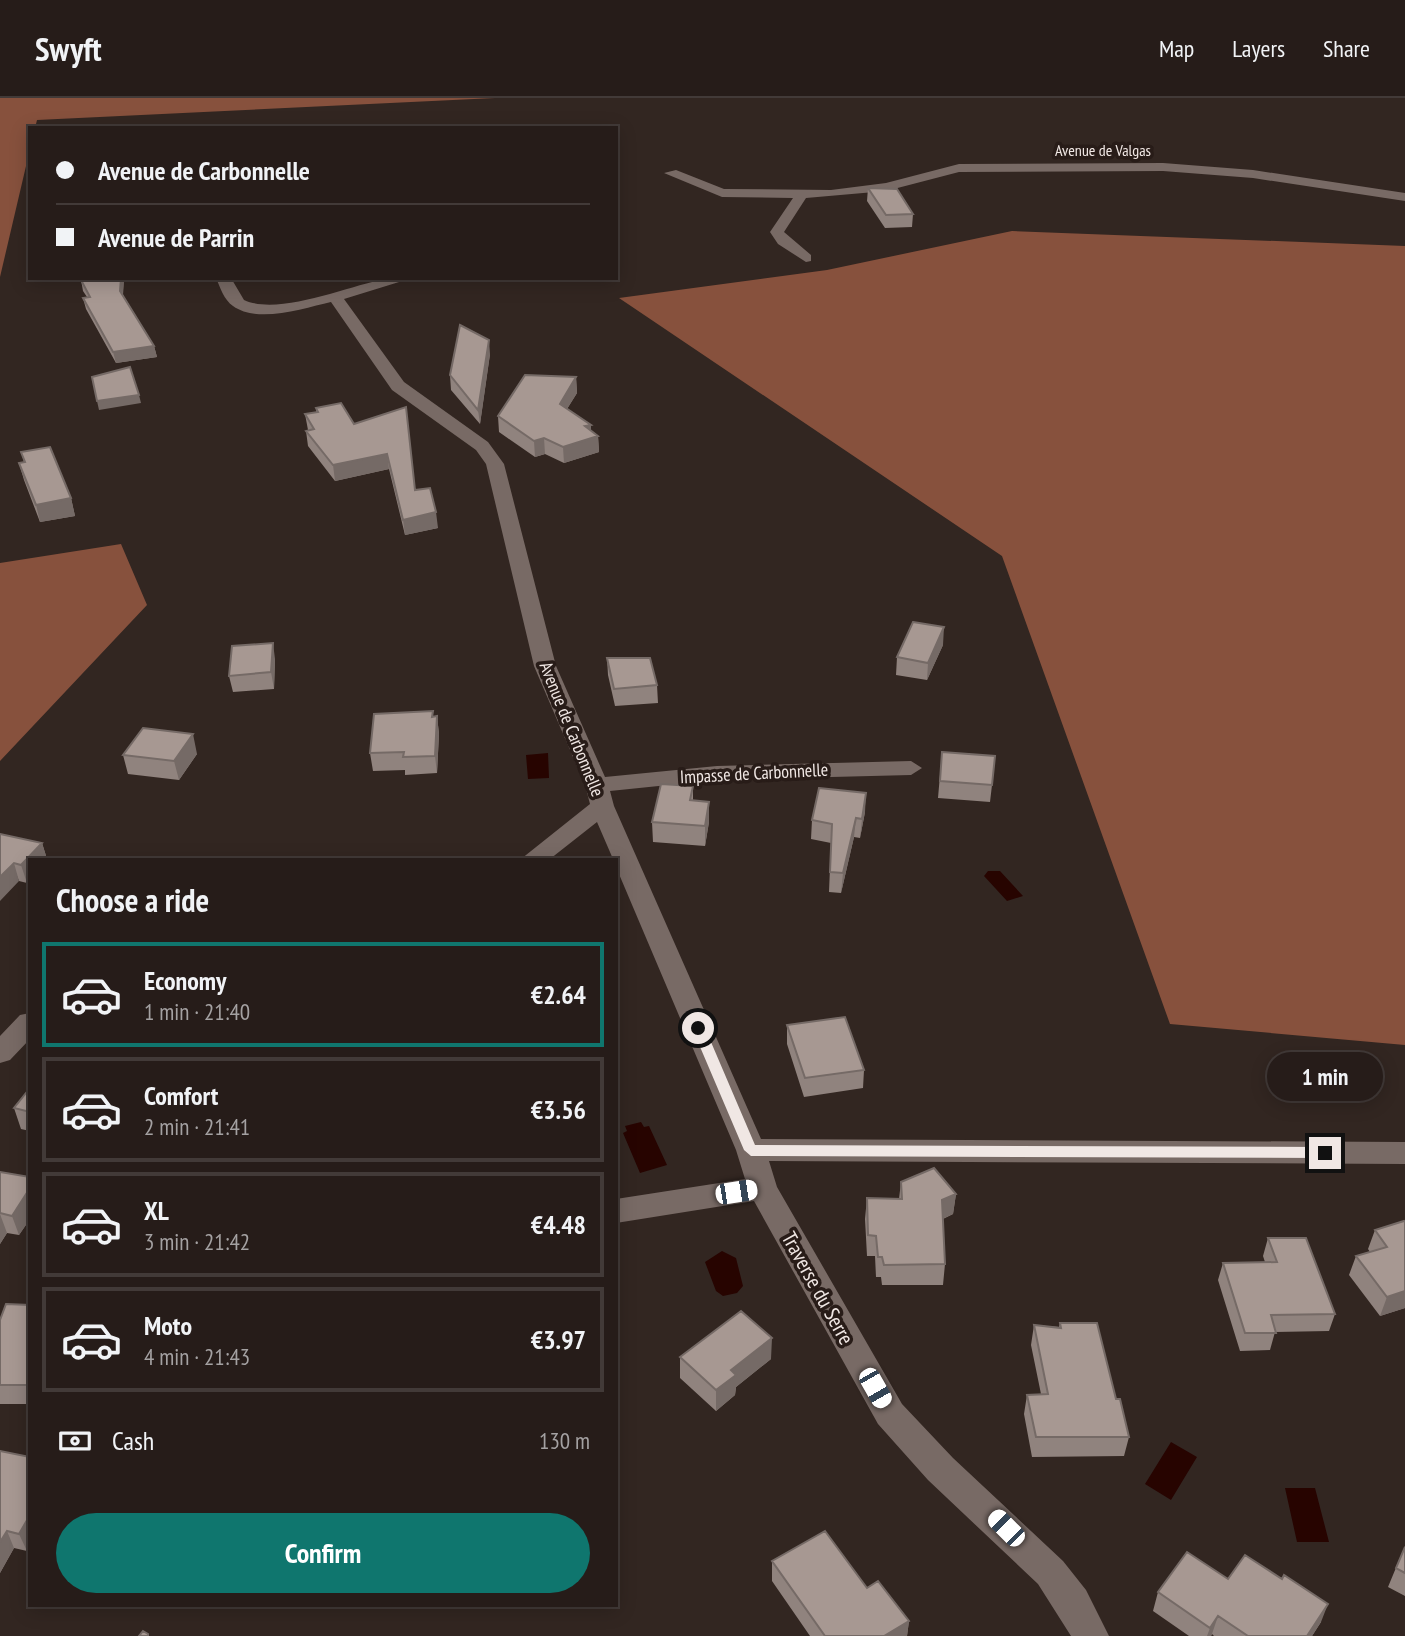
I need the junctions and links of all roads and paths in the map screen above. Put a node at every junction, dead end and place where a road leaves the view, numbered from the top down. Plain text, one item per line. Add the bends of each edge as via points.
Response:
1 (670, 173) dead end
2 (802, 194) junction
3 (1405, 197) edge
4 (806, 258) dead end
5 (224, 280) edge
6 (399, 280) edge
7 (335, 298) junction
8 (911, 768) dead end
9 (599, 795) junction
10 (535, 858) edge
11 (28, 1024) edge
12 (0, 1053) edge
13 (751, 1150) junction
14 (1405, 1153) edge
15 (762, 1188) junction
16 (618, 1211) edge
17 (1091, 1636) edge

1 - 2 street, Avenue de Valgas via 722,193
2 - 3 street, Avenue de Valgas via 886,187 959,168 1163,167 1253,174
2 - 4 street via 777,232
5 - 7 street via 237,302 247,306
6 - 7 street
7 - 9 street, Avenue de Carbonnelle via 398,386 490,455 545,666
8 - 9 street, Impasse de Carbonnelle via 717,772
9 - 10 street via 561,841
9 - 13 street, Avenue de Carbonnelle
11 - 12 street
13 - 14 street
13 - 15 street, Traverse du Serre
15 - 16 street
15 - 17 street, Traverse du Serre via 888,1412 916,1446 1055,1577

